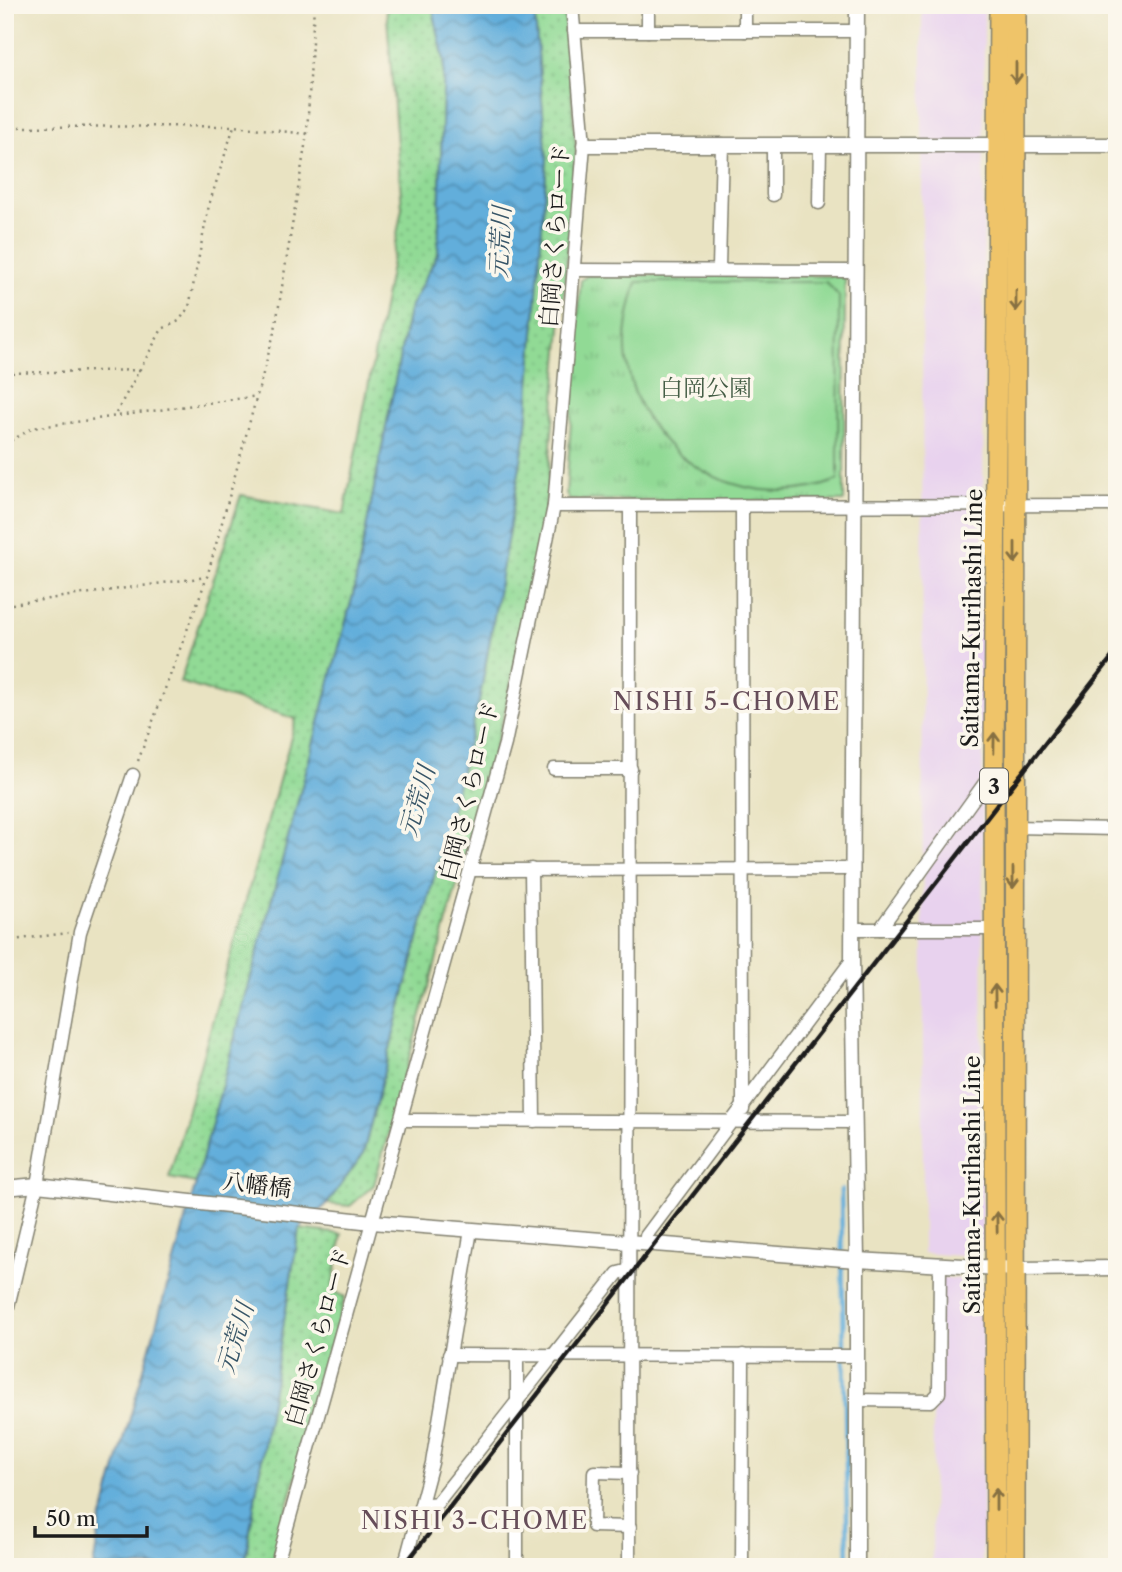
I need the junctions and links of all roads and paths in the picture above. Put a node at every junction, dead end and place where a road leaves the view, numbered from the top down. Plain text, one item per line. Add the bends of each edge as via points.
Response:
1 (314, 5) edge
2 (572, 5) edge
3 (648, 5) edge
4 (745, 5) edge
5 (857, 5) edge
6 (999, 5) edge
7 (1016, 5) edge
8 (574, 31) junction
9 (648, 31) junction
10 (745, 31) junction
11 (857, 31) junction
12 (234, 125) junction
13 (5, 127) edge
14 (307, 134) junction
15 (722, 144) junction
16 (584, 145) junction
17 (773, 145) junction
18 (820, 145) junction
19 (857, 145) junction
20 (1007, 145) junction
21 (1117, 145) edge
22 (773, 195) dead end
23 (819, 203) dead end
24 (719, 268) junction
25 (574, 270) junction
26 (854, 271) junction
27 (141, 370) junction
28 (5, 373) edge
29 (259, 395) junction
30 (116, 413) junction
31 (5, 444) edge
32 (1007, 504) junction
33 (1117, 505) edge
34 (554, 506) junction
35 (742, 506) junction
36 (630, 507) junction
37 (856, 507) junction
38 (207, 577) junction
39 (5, 605) edge
40 (554, 769) dead end
41 (631, 769) junction
42 (994, 770) junction
43 (133, 775) joint
44 (1013, 827) junction
45 (1117, 828) edge
46 (531, 869) junction
47 (631, 869) junction
48 (744, 869) junction
49 (853, 869) junction
50 (471, 870) junction
51 (852, 929) junction
52 (880, 929) junction
53 (994, 929) junction
54 (80, 932) junction
55 (5, 941) edge
56 (852, 960) junction
57 (743, 1110) junction
58 (401, 1120) junction
59 (534, 1121) junction
60 (631, 1122) junction
61 (852, 1122) junction
62 (733, 1123) junction
63 (37, 1185) junction
64 (5, 1188) edge
65 (372, 1222) junction
66 (471, 1230) junction
67 (638, 1242) junction
68 (857, 1260) junction
69 (940, 1265) junction
70 (1007, 1268) junction
71 (1117, 1268) edge
72 (630, 1270) junction
73 (5, 1319) edge
74 (449, 1355) junction
75 (517, 1355) junction
76 (553, 1355) junction
77 (630, 1355) junction
78 (743, 1355) junction
79 (857, 1356) junction
80 (857, 1400) junction
81 (517, 1401) junction
82 (630, 1473) junction
83 (421, 1505) junction
84 (630, 1527) junction
85 (276, 1567) edge
86 (404, 1567) edge
87 (517, 1567) edge
88 (629, 1567) edge
89 (742, 1567) edge
90 (857, 1567) edge
91 (996, 1567) edge
92 (1015, 1567) edge

1 - 14 path
2 - 8 street, 白岡さくらロード
3 - 9 street
4 - 10 street
5 - 11 street
6 - 20 main road, Saitama-Kurihashi Line / 3
7 -> 20 main road, Saitama-Kurihashi Line / 3
8 - 9 street
8 - 16 street, 白岡さくらロード
9 - 10 street
10 - 11 street
11 - 19 street
12 - 13 path
12 - 14 path
12 - 27 path via 209,205 189,307 179,321 162,329
14 - 29 path via 275,330
15 - 16 street
15 - 17 street
15 - 24 street
16 - 25 street, 白岡さくらロード
17 - 18 street
17 - 22 street
18 - 19 street
18 - 23 street
19 - 20 street
19 - 26 street
20 - 21 street
20 - 32 main road, Saitama-Kurihashi Line / 3
24 - 25 street
24 - 26 street
25 - 34 street, 白岡さくらロード
26 - 37 street
27 - 28 path
27 - 30 path
29 - 30 path via 132,415
29 - 38 path
30 - 31 path via 33,428
32 - 33 street
32 - 37 street
42 -> 32 main road, Saitama-Kurihashi Line / 3
32 -> 44 main road, Saitama-Kurihashi Line / 3
34 - 36 street
34 - 50 street, 白岡さくらロード via 505,744
35 - 36 street
35 - 37 street
35 - 48 street
36 - 41 street
37 - 49 street
38 - 39 path
38 - 43 path
40 - 41 street
41 - 47 street
42 - 52 street
42 - 53 main road, Saitama-Kurihashi Line / 3
43 - 54 street
44 - 45 street
44 -> 70 main road, Saitama-Kurihashi Line / 3
46 - 47 street
46 - 50 street
46 - 59 street
47 - 48 street
47 - 60 street
48 - 49 street
48 - 57 street
49 - 51 street
50 - 58 street, 白岡さくらロード
51 - 52 street
51 - 56 street
52 - 53 street
70 -> 53 main road, Saitama-Kurihashi Line / 3
54 - 55 path
54 - 63 street
56 - 57 street
56 - 61 street
57 - 62 street
58 - 59 street
58 - 65 street, 白岡さくらロード
59 - 60 street
60 - 62 street
60 - 67 street
61 - 62 street
61 - 68 street
62 - 67 street
63 - 64 street, 八幡橋
63 - 65 street, 八幡橋
63 - 73 street
65 - 66 street, 八幡橋
65 - 85 street, 白岡さくらロード
66 - 67 street, 八幡橋
66 - 74 street
67 - 68 street, 八幡橋
67 - 72 street
68 - 69 street, 八幡橋
68 - 79 street
69 - 70 street, 八幡橋
69 - 80 street via 939,1393 931,1401
70 - 71 street, 八幡橋
91 -> 70 main road, Saitama-Kurihashi Line / 3
70 - 92 main road, Saitama-Kurihashi Line / 3
72 - 76 street via 618,1273
72 - 77 street
74 - 75 street
74 - 83 street
75 - 76 street
75 - 81 street
76 - 77 street
76 - 81 street
77 - 78 street
77 - 82 street
78 - 79 street
78 - 89 street
79 - 80 street
80 - 90 street
81 - 83 street via 437,1503
81 - 87 street
82 - 84 street
82 - 84 street via 594,1472 593,1526
83 - 86 street
84 - 88 street

